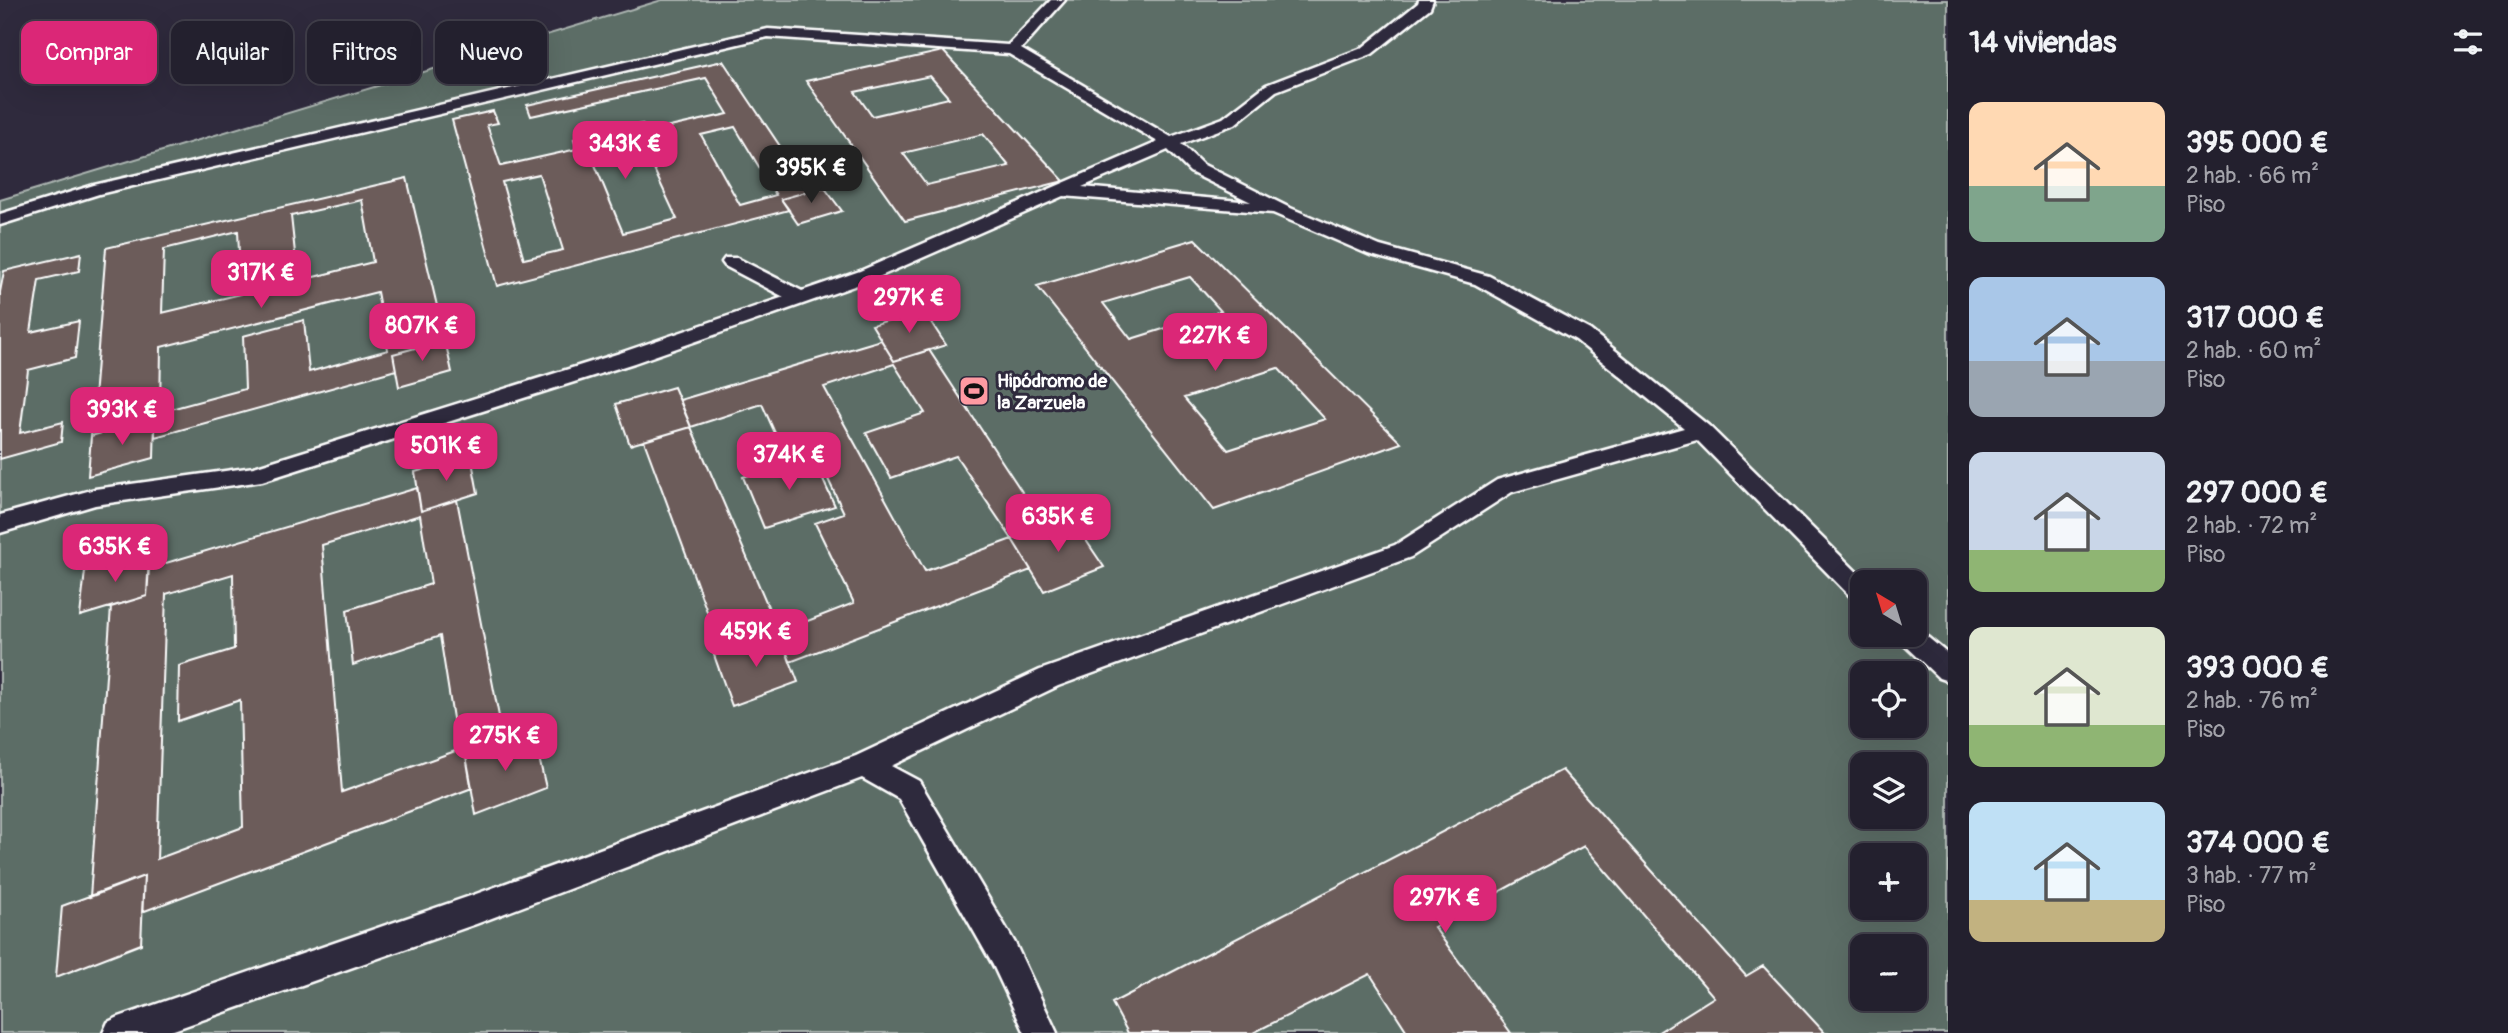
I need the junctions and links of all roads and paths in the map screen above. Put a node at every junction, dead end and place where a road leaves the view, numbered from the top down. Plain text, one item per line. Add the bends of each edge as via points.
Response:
1 (1058, 0) edge
2 (1426, 0) edge
3 (1012, 50) junction
4 (1170, 143) junction
5 (1061, 191) junction
6 (1282, 211) junction
7 (0, 220) edge
8 (731, 262) dead end
9 (799, 297) junction
10 (1702, 431) junction
11 (0, 524) edge
12 (1850, 580) edge
13 (1924, 648) edge
14 (1948, 670) edge
15 (864, 765) junction
16 (118, 1033) edge
17 (1041, 1033) edge

1 - 3 lane
2 - 4 lane via 1367,51 1271,88 1229,121
3 - 4 lane
3 - 7 lane via 768,33 94,190
4 - 5 lane
4 - 6 lane via 1196,168
5 - 6 lane
5 - 9 lane via 867,275
6 - 10 lane via 1374,250 1482,279 1583,335
8 - 9 lane
9 - 11 lane via 627,358 254,475 95,497
10 - 12 lane
10 - 15 lane via 1505,486 1403,551 1049,678
13 - 14 lane
15 - 16 lane via 476,909
15 - 17 lane via 908,790 1004,954

